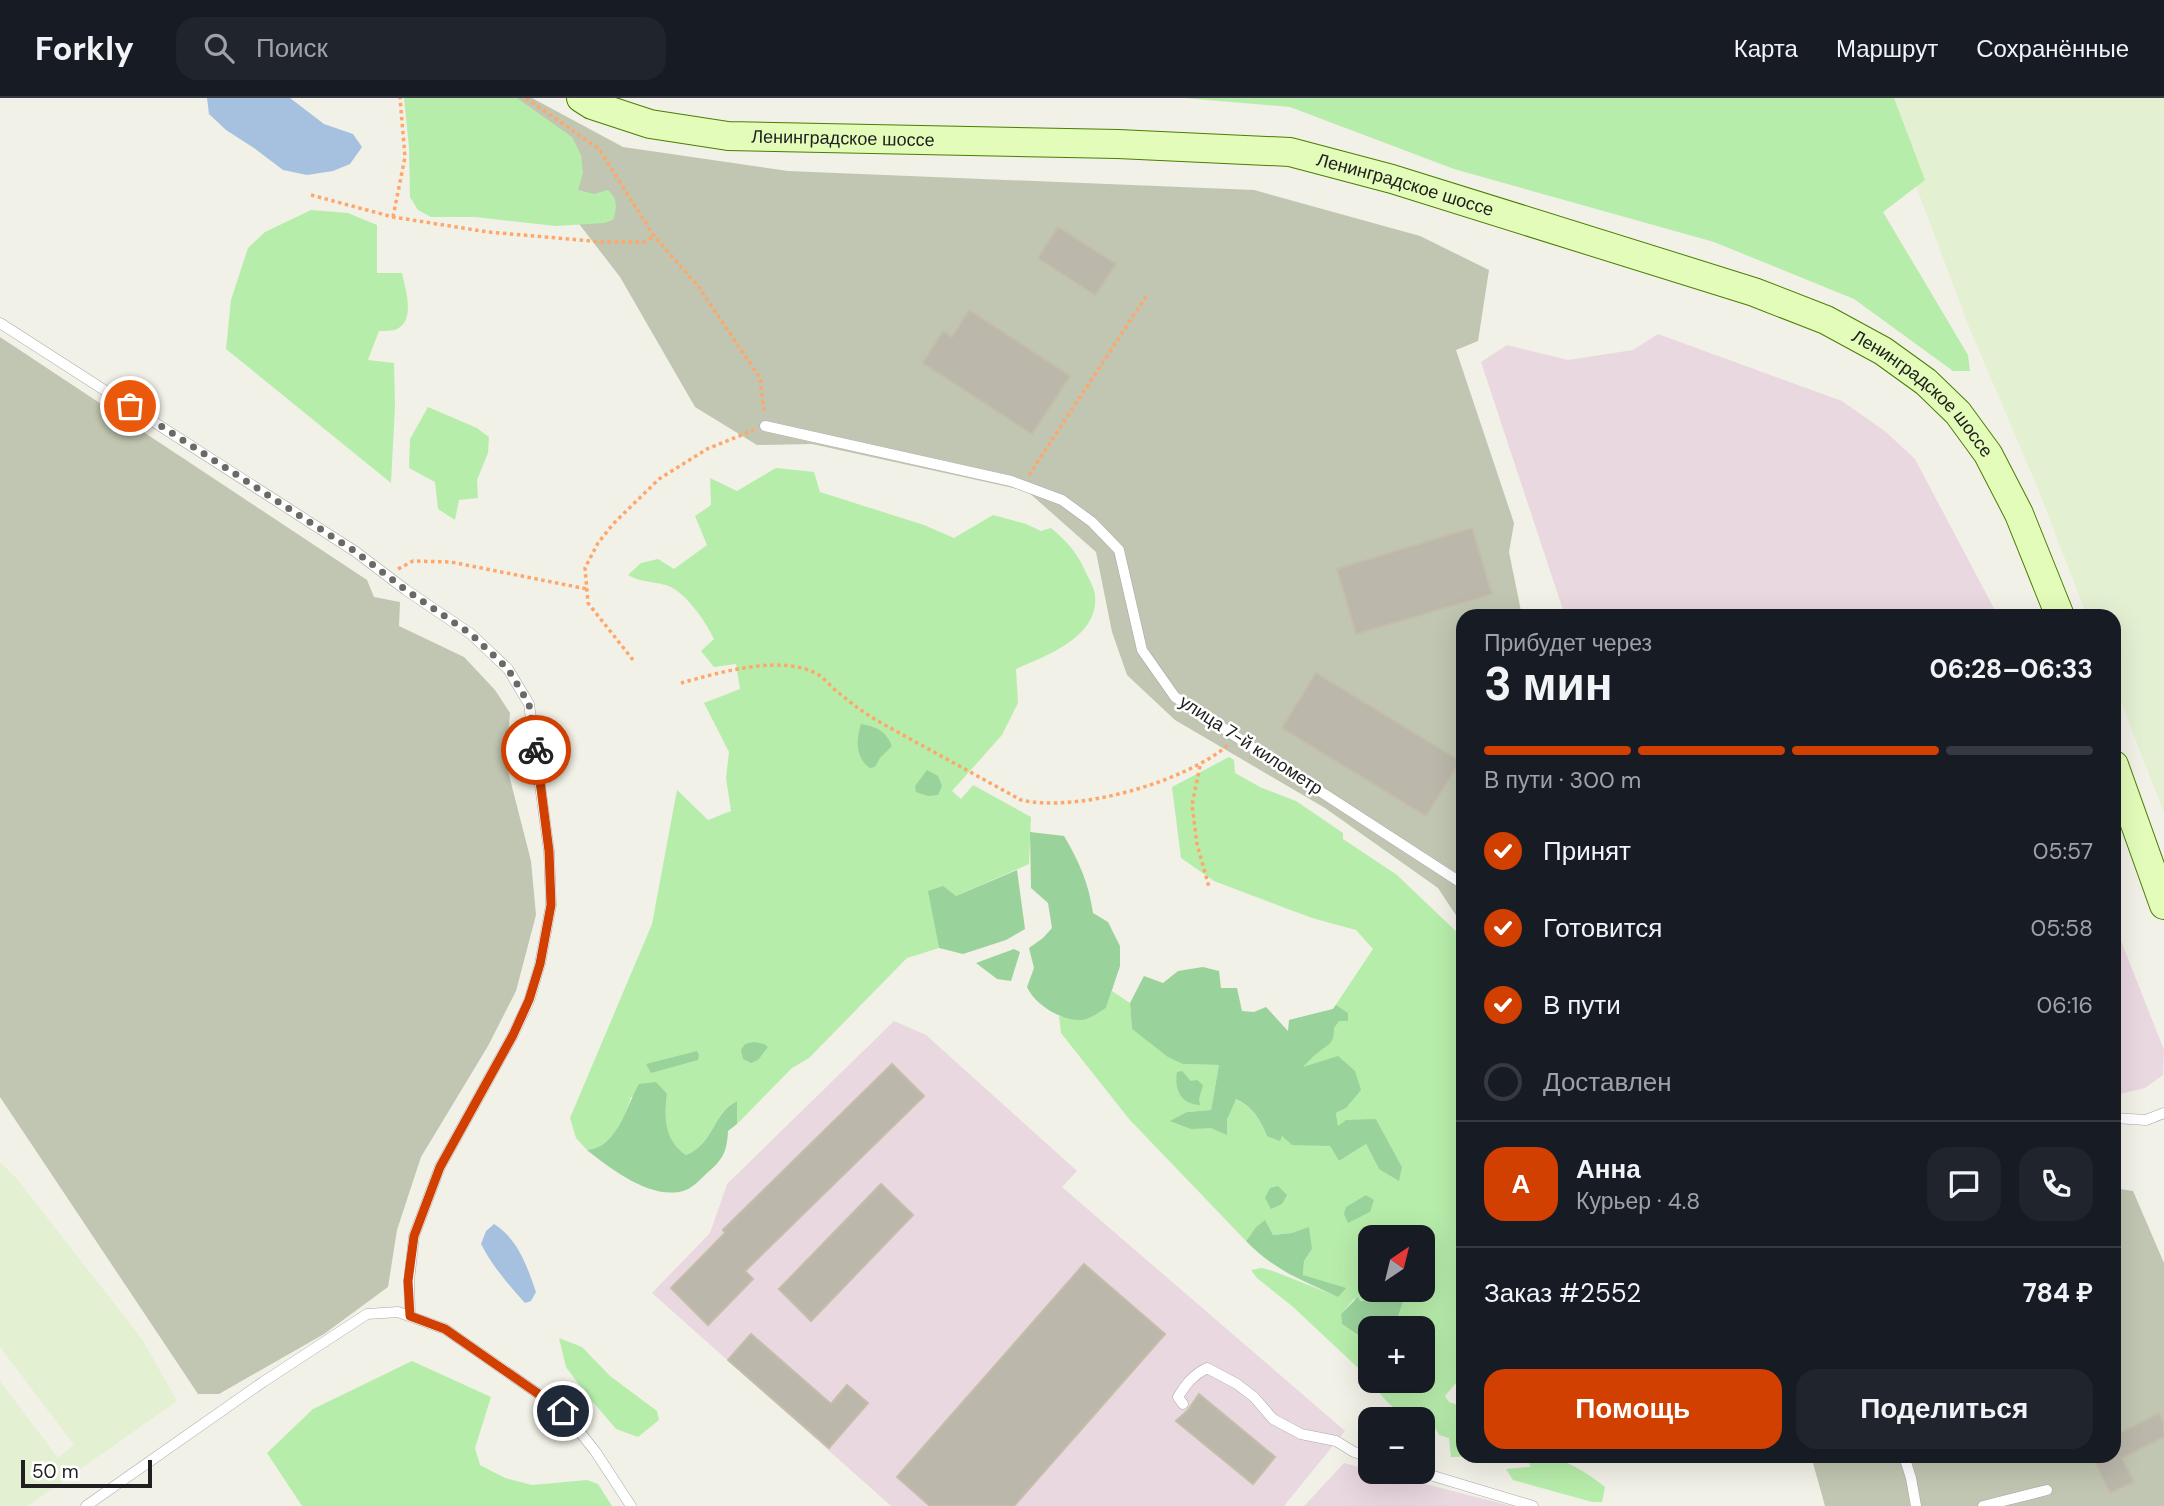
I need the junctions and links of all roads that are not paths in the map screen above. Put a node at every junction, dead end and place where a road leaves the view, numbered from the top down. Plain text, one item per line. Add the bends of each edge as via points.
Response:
1 (580, 98) edge
2 (0, 323) edge
3 (765, 426) road end
4 (2057, 609) edge
5 (2121, 785) edge
6 (1456, 879) edge
7 (2164, 905) edge
8 (2164, 1113) edge
9 (2121, 1118) edge
10 (410, 1316) junction
11 (1183, 1404) dead end
12 (1358, 1453) edge
13 (1906, 1463) edge
14 (1435, 1477) edge
15 (2047, 1490) dead end
16 (86, 1506) edge
17 (631, 1506) edge
18 (1533, 1506) edge
19 (1916, 1506) edge
20 (1983, 1506) edge

1 - 4 main road, Ленинградское шоссе via 650,124 728,136 1290,152 1392,178 1754,292 1825,320 1883,351 1926,382 1958,413 1987,454 2019,514
2 - 10 lane via 356,552 471,634 508,669 529,704 551,892 540,964 513,1035 440,1167 414,1236 408,1281
3 - 6 lane, улица 7-й километр via 1022,485 1062,500 1119,550 1142,650 1175,697
5 - 7 main road
8 - 9 lane via 2146,1119
10 - 16 lane via 367,1314
10 - 17 lane via 445,1329 563,1411
11 - 12 lane via 1178,1397 1187,1383 1207,1368 1246,1390 1273,1419
13 - 19 lane
14 - 18 lane
15 - 20 lane

